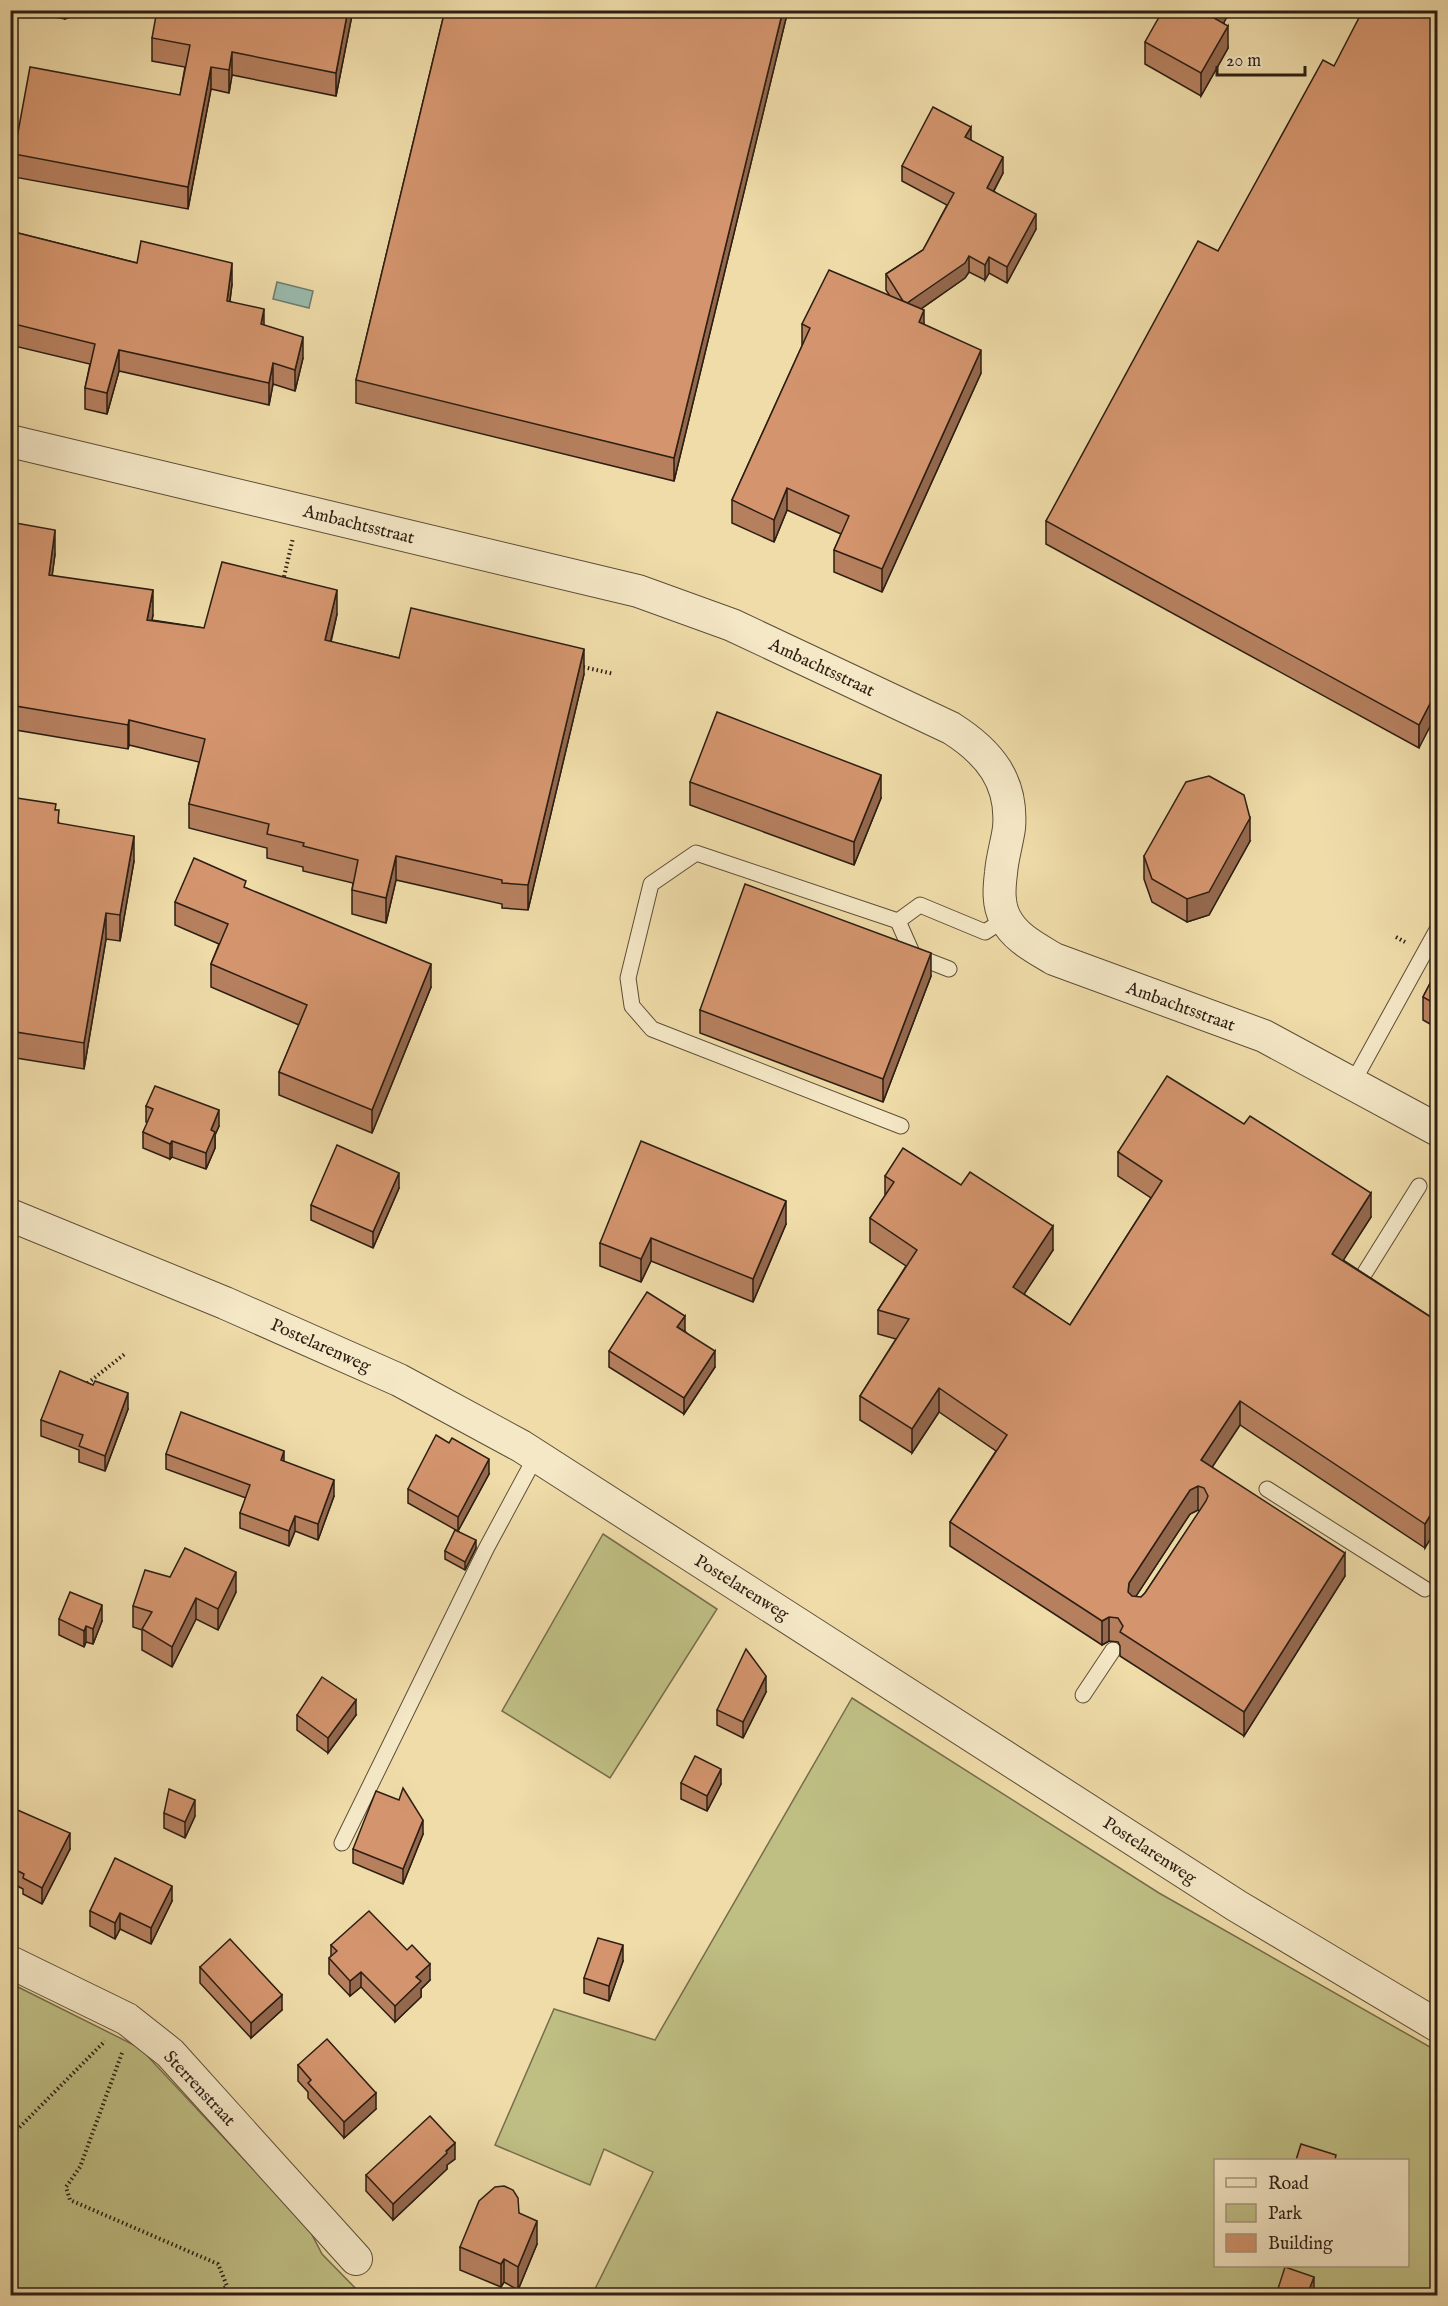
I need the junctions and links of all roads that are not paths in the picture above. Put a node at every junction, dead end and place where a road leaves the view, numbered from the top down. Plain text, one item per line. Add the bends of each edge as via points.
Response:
1 (10, 441) edge
2 (1005, 919) junction
3 (898, 921) junction
4 (1437, 928) edge
5 (949, 969) dead end
6 (1352, 1084) junction
7 (901, 1126) dead end
8 (1437, 1130) edge
9 (1419, 1186) dead end
10 (10, 1215) edge
11 (1361, 1279) edge
12 (536, 1455) junction
13 (1267, 1489) dead end
14 (1425, 1589) dead end
15 (1113, 1650) dead end
16 (1083, 1695) dead end
17 (342, 1843) dead end
18 (10, 1962) edge
19 (1437, 2026) edge
20 (356, 2259) dead end

1 - 2 street, Ambachtsstraat via 638,591 732,625 951,728 984,753 1004,781 1009,803 1008,829 998,893
2 - 3 lane via 985,932 920,905
2 - 6 street, Ambachtsstraat via 1024,941 1054,959 1264,1036
3 - 5 lane via 913,955
3 - 7 lane via 696,853 651,884 628,978 632,1006 652,1029
4 - 6 lane
6 - 8 street, Ambachtsstraat
9 - 11 lane
10 - 12 street, Postelarenweg via 399,1380
12 - 17 lane
12 - 19 street, Postelarenweg via 1237,1906
13 - 14 lane
15 - 16 lane
18 - 20 street, Sterrenstraat via 127,2019 170,2053

